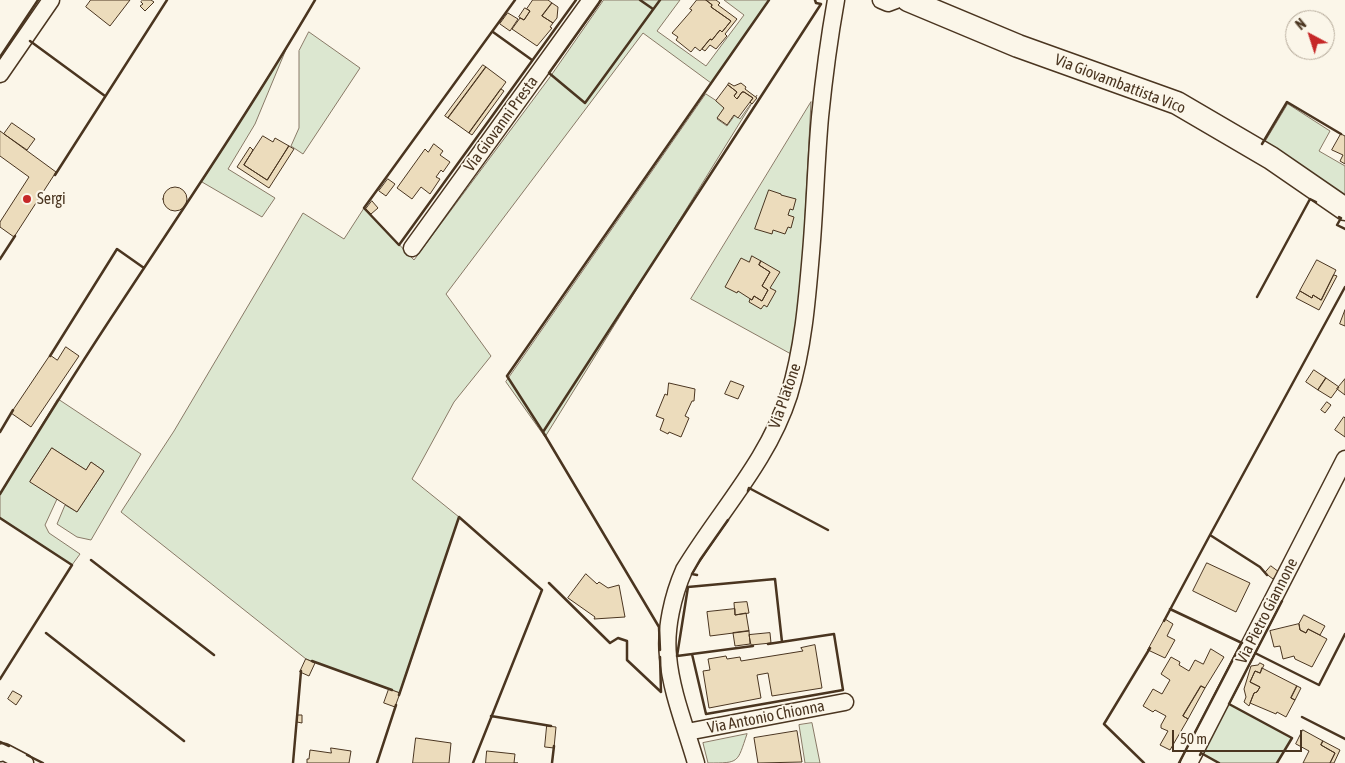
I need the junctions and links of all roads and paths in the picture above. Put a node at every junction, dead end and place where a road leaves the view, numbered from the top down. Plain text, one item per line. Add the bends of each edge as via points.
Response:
1 (51, 0) edge
2 (591, 0) edge
3 (836, 0) edge
4 (881, 0) edge
5 (896, 0) edge
6 (908, 0) edge
7 (0, 74) edge
8 (1345, 209) edge
9 (412, 248) dead end
10 (1345, 458) edge
11 (845, 702) dead end
12 (687, 732) junction
13 (0, 753) edge
14 (25, 763) edge
15 (696, 763) edge
16 (1189, 763) edge

1 - 7 street
2 - 9 street, Via Giovanni Presta
3 - 12 street, Via Platone via 820,116 815,210 800,352 776,426 749,475 684,570 670,613 667,655
4 - 5 street via 888,3
6 - 8 street, Via Giovambattista Vico via 1018,46 1178,103 1271,158
10 - 16 street, Via Pietro Giannone
11 - 12 street, Via Antonio Chionna
12 - 15 street, Via Platone
13 - 14 street

